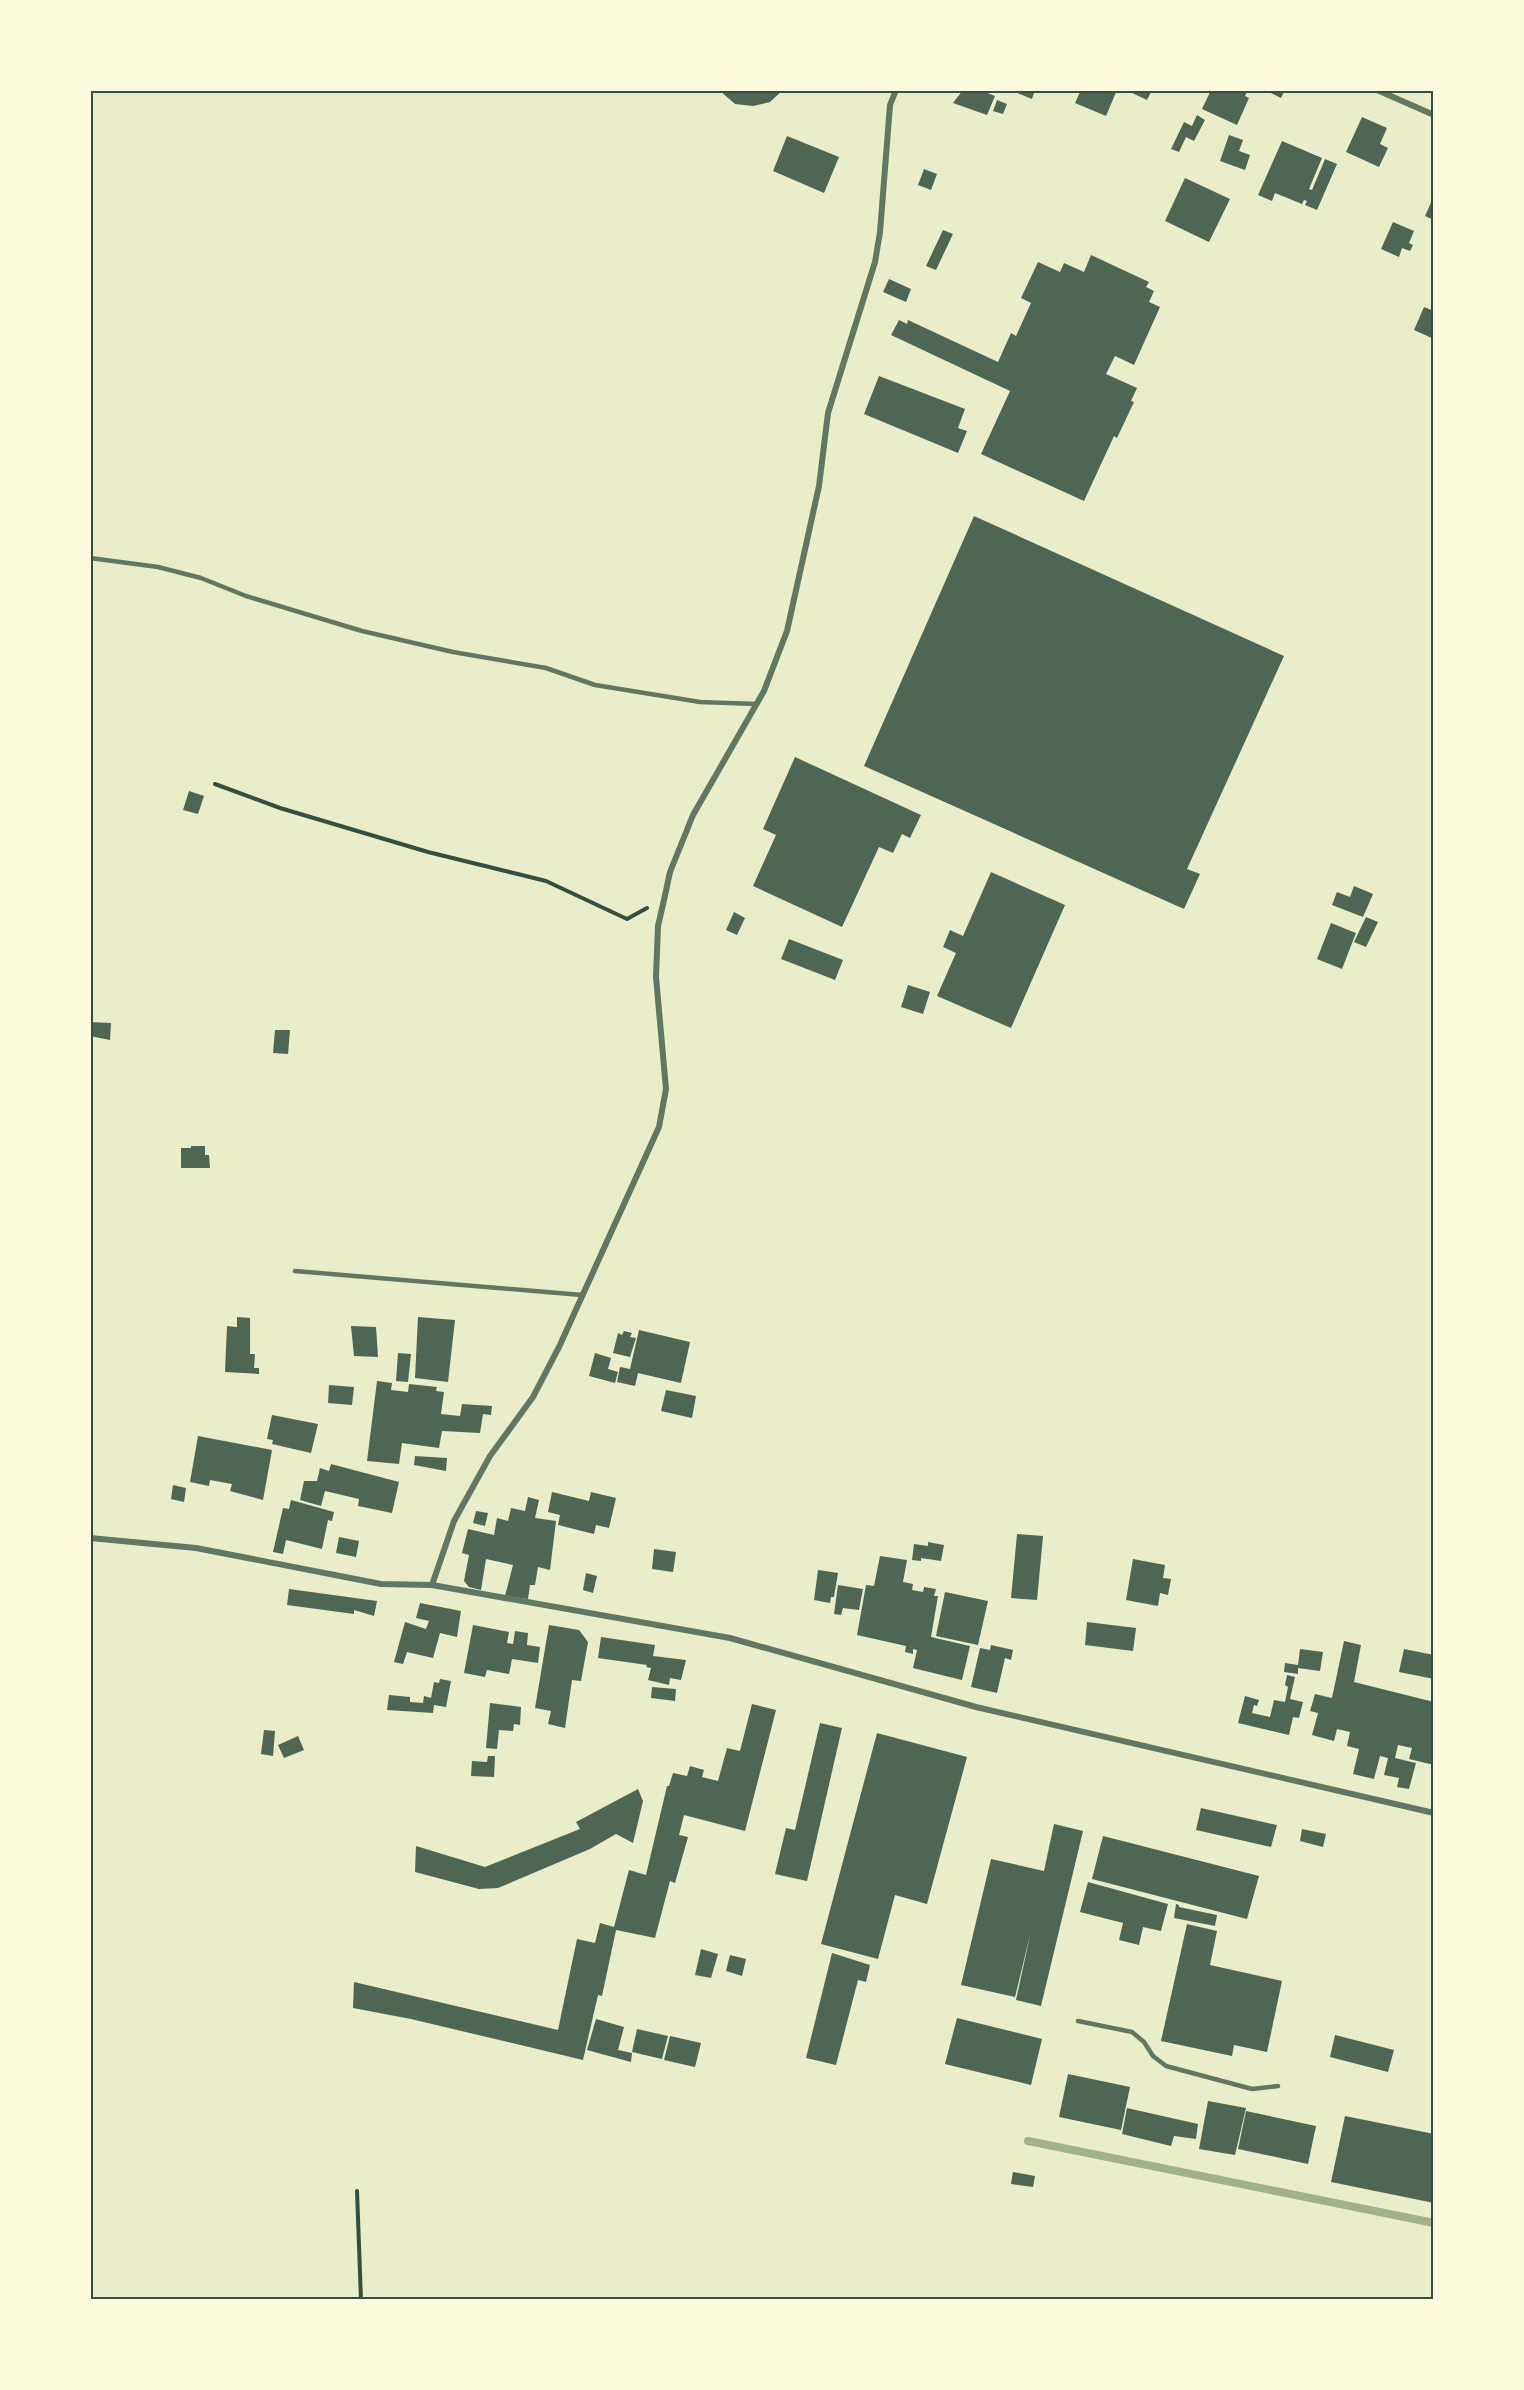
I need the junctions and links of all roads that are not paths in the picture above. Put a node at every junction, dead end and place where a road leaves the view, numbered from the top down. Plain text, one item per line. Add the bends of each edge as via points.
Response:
1 (896, 90) edge
2 (1377, 90) edge
3 (1434, 115) edge
4 (90, 558) edge
5 (756, 704) junction
6 (295, 1271) dead end
7 (582, 1295) junction
8 (90, 1538) edge
9 (432, 1585) junction
10 (1434, 1813) edge
11 (1078, 2021) dead end
12 (1278, 2086) dead end

1 - 5 street via 890,105 874,262 828,412 819,486 787,631
2 - 3 street
4 - 5 lane via 158,567 362,632 546,669 596,685 700,702
5 - 7 street via 693,815 670,873 658,926 656,977 666,1089 659,1127
6 - 7 lane
7 - 9 street via 533,1397 490,1456 454,1521
8 - 9 street via 196,1548 381,1584
9 - 10 street via 730,1638 976,1707
11 - 12 lane via 1132,2032 1166,2066 1252,2089

